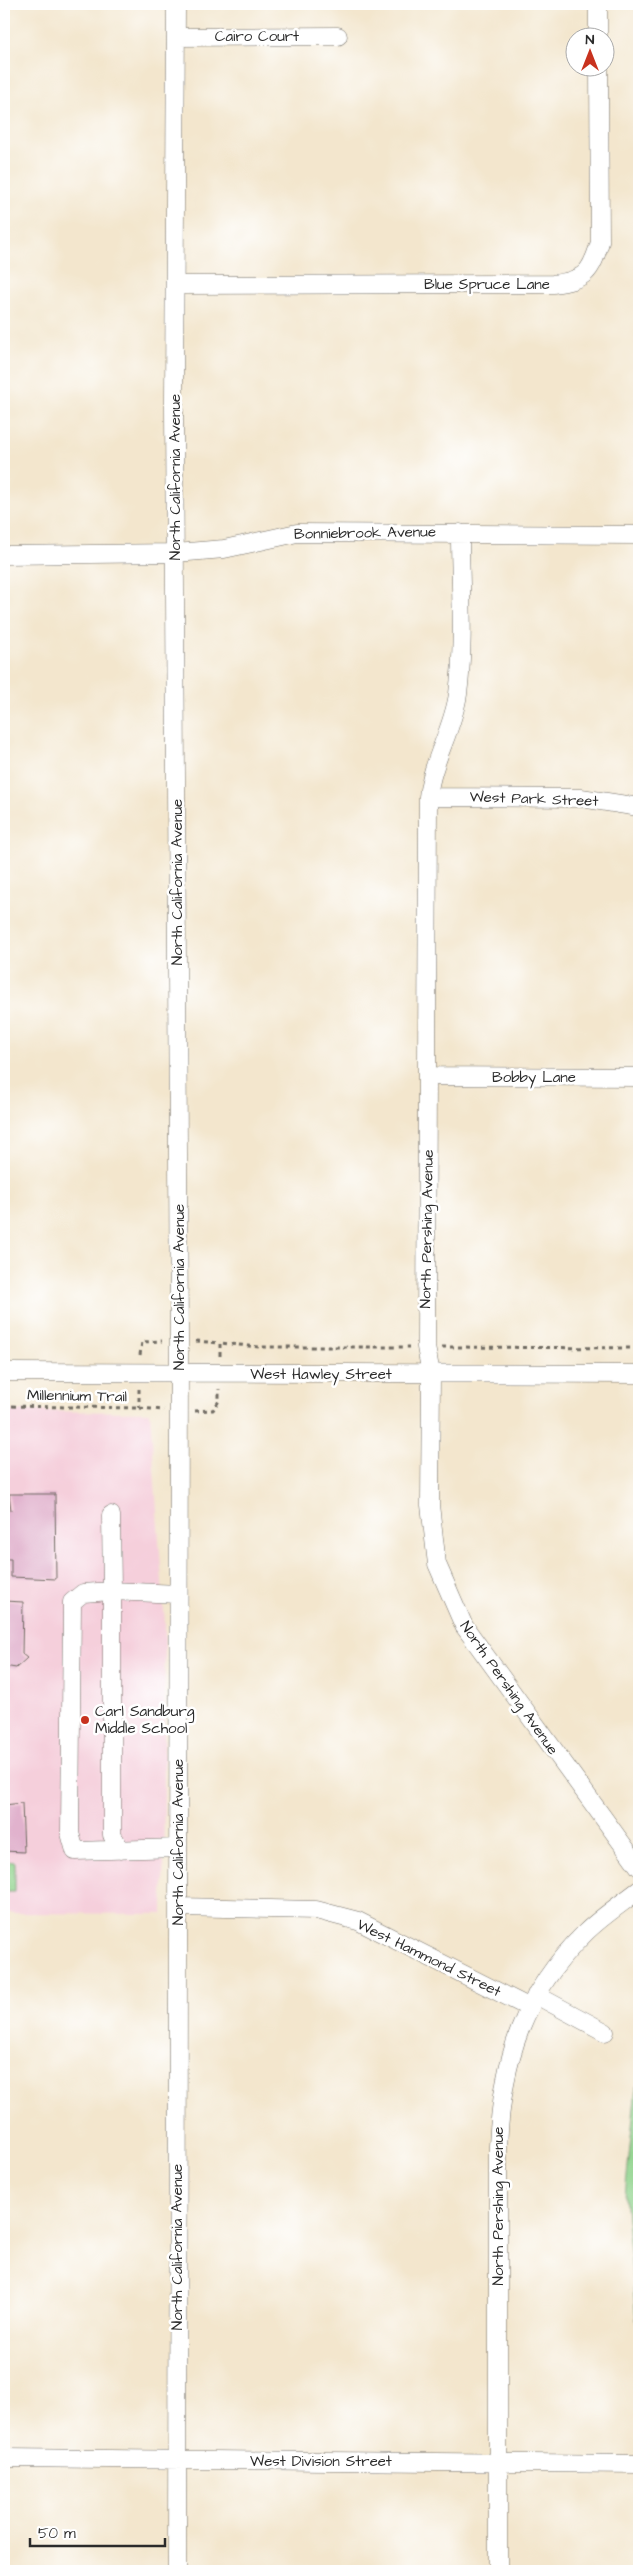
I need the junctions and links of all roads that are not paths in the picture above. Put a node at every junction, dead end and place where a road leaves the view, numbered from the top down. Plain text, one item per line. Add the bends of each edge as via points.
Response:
1 (176, 4) edge
2 (598, 4) edge
3 (598, 28) edge
4 (338, 36) dead end
5 (176, 37) junction
6 (599, 78) edge
7 (176, 285) junction
8 (460, 532) junction
9 (639, 535) edge
10 (176, 553) junction
11 (4, 555) edge
12 (428, 797) junction
13 (639, 807) edge
14 (429, 1076) junction
15 (639, 1077) edge
16 (4, 1372) edge
17 (179, 1373) junction
18 (431, 1374) junction
19 (639, 1374) edge
20 (111, 1515) dead end
21 (112, 1591) junction
22 (178, 1594) junction
23 (178, 1848) junction
24 (121, 1850) junction
25 (639, 1867) edge
26 (639, 1890) edge
27 (178, 1907) junction
28 (533, 2001) junction
29 (605, 2032) dead end
30 (4, 2458) edge
31 (177, 2460) junction
32 (498, 2463) junction
33 (639, 2464) edge
34 (178, 2571) edge
35 (498, 2571) edge

1 - 5 street, North California Avenue
2 - 3 street
4 - 5 street, Cairo Court
5 - 7 street, North California Avenue
6 - 7 street, Blue Spruce Lane via 600,242 593,266 573,282
7 - 10 street, North California Avenue
8 - 9 street, Bonniebrook Avenue
8 - 10 street, Bonniebrook Avenue via 297,532 249,545
8 - 12 street, North Pershing Avenue via 458,695 436,760
10 - 11 street, Bonniebrook Avenue
10 - 17 street, North California Avenue
12 - 13 street, West Park Street via 581,798
12 - 14 street, North Pershing Avenue
14 - 15 street, Bobby Lane
14 - 18 street, North Pershing Avenue via 426,1347
16 - 17 street, West Hawley Street
17 - 18 street, West Hawley Street
17 - 22 street, North California Avenue
18 - 19 street, West Hawley Street
18 - 25 street, North Pershing Avenue via 430,1505 437,1564 464,1626
20 - 21 street
21 - 22 street
21 - 24 street via 112,1834
21 - 24 street via 82,1593 72,1602 70,1833 75,1851
22 - 23 street, North California Avenue
23 - 24 street
23 - 27 street, North California Avenue
26 - 28 street, North Pershing Avenue via 586,1931 556,1964
27 - 28 street, West Hammond Street via 316,1910 358,1922
27 - 31 street, North California Avenue
28 - 29 street, West Hammond Street
28 - 32 street, North Pershing Avenue via 516,2035 500,2102
30 - 31 street, West Division Street
31 - 32 street, West Division Street
31 - 34 street, North California Avenue
32 - 33 street, West Division Street
32 - 35 street, North Pershing Avenue

